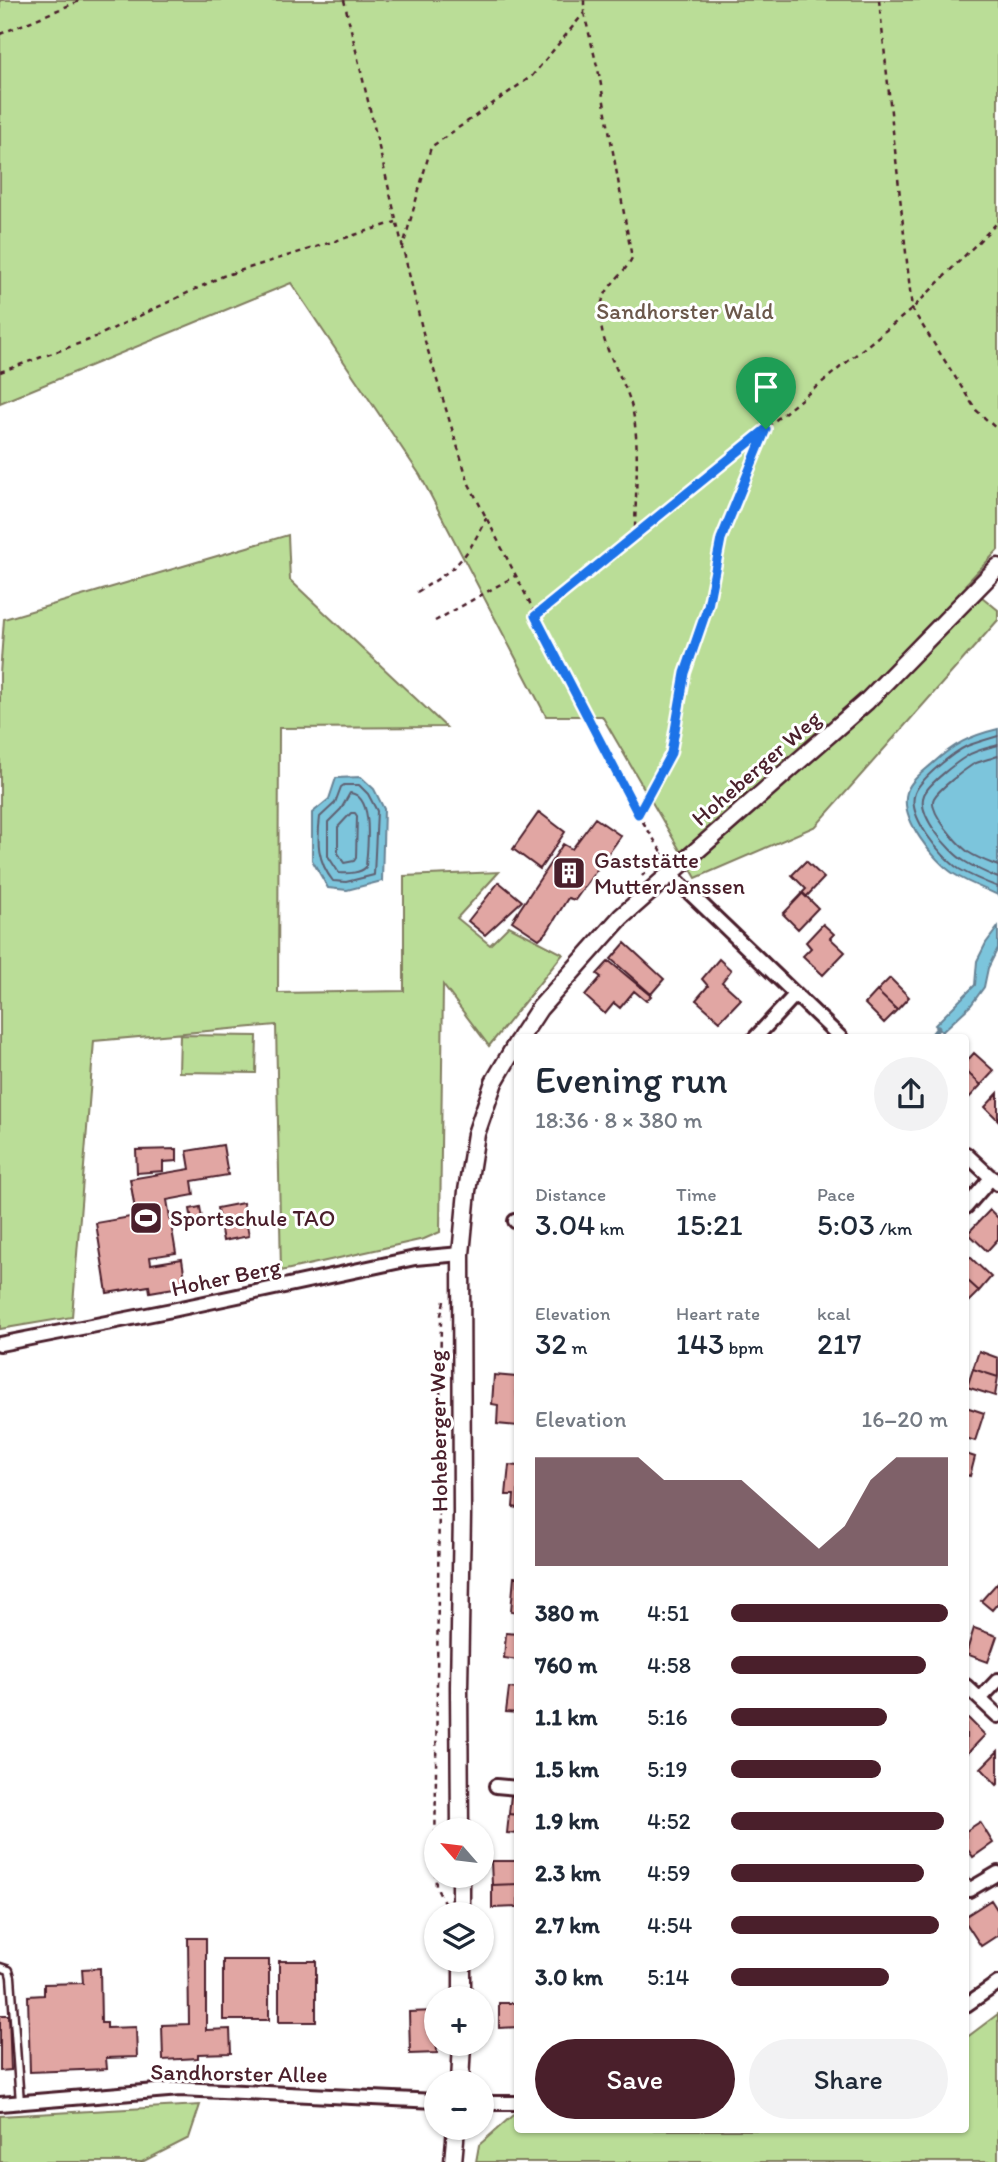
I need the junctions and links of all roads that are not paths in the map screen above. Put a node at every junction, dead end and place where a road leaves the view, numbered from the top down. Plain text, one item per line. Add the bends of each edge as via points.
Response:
1 (998, 567) edge
2 (670, 874) junction
3 (795, 995) junction
4 (522, 1034) edge
5 (759, 1034) edge
6 (837, 1034) edge
7 (514, 1048) edge
8 (969, 1157) edge
9 (995, 1180) edge
10 (969, 1204) edge
11 (461, 1254) junction
12 (0, 1344) edge
13 (998, 1680) edge
14 (969, 1689) edge
15 (979, 1699) junction
16 (998, 1716) edge
17 (496, 1786) dead end
18 (514, 1788) edge
19 (460, 1818) edge
20 (998, 1873) edge
21 (969, 1891) edge
22 (0, 1968) edge
23 (998, 1983) edge
24 (969, 2003) edge
25 (424, 2100) edge
26 (20, 2102) junction
27 (494, 2103) edge
28 (514, 2103) edge
29 (0, 2104) edge
30 (455, 2140) edge
31 (453, 2162) edge

1 - 2 street, Hoheberger Weg via 867,701
2 - 3 street
2 - 4 street, Hoheberger Weg via 579,962
3 - 5 street
3 - 6 street
7 - 11 street, Hoheberger Weg via 494,1082 476,1134
8 - 9 street
9 - 10 street
11 - 12 street, Hoher Berg via 415,1258
11 - 19 street, Hoheberger Weg
13 - 15 street
14 - 15 street
15 - 16 street
17 - 18 street
20 - 21 street
22 - 26 lane via 9,1970 11,1977
23 - 24 street
25 - 26 street, Sandhorster Allee via 180,2089
26 - 29 street, Sandhorster Allee
27 - 28 street
30 - 31 street

